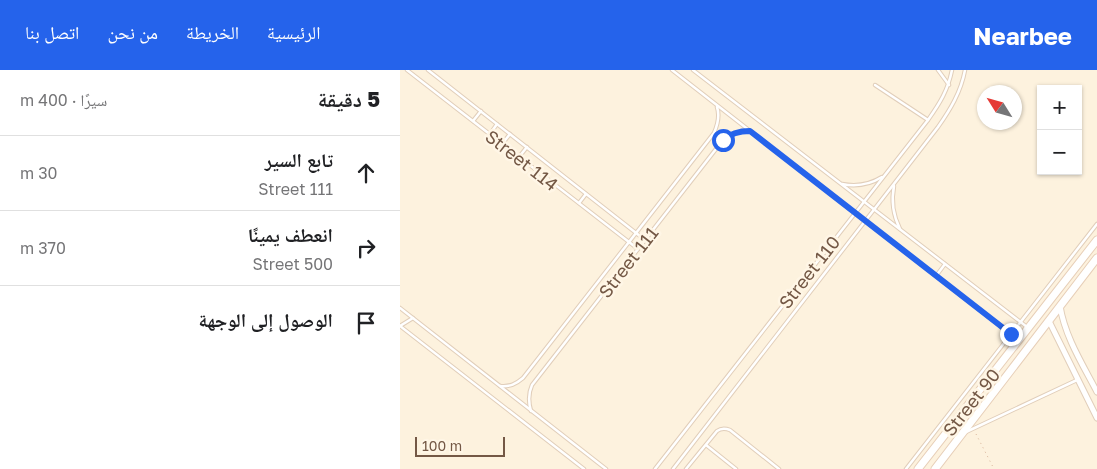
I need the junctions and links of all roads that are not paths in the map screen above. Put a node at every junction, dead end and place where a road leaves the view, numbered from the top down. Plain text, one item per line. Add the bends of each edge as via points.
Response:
1 (407, 70) edge
2 (428, 70) edge
3 (672, 70) edge
4 (693, 70) edge
5 (938, 70) edge
6 (952, 70) edge
7 (965, 70) edge
8 (875, 85) dead end
9 (949, 85) junction
10 (717, 105) junction
11 (481, 111) junction
12 (928, 120) junction
13 (473, 121) junction
14 (497, 124) junction
15 (750, 131) junction
16 (490, 134) junction
17 (510, 134) junction
18 (502, 144) junction
19 (527, 147) junction
20 (519, 157) junction
21 (885, 175) junction
22 (895, 183) junction
23 (842, 184) junction
24 (586, 194) junction
25 (864, 202) junction
26 (579, 203) junction
27 (874, 210) junction
28 (855, 213) junction
29 (865, 222) junction
30 (1097, 224) edge
31 (901, 230) junction
32 (636, 233) junction
33 (645, 240) junction
34 (1097, 240) edge
35 (628, 242) junction
36 (638, 249) junction
37 (1097, 258) edge
38 (945, 264) junction
39 (936, 276) junction
40 (1060, 306) junction
41 (400, 308) edge
42 (413, 318) junction
43 (1021, 321) junction
44 (1049, 321) junction
45 (400, 326) edge
46 (1028, 328) junction
47 (1011, 334) junction
48 (1018, 340) junction
49 (1078, 379) junction
50 (500, 386) junction
51 (1097, 392) edge
52 (531, 410) junction
53 (1097, 418) edge
54 (962, 433) junction
55 (706, 444) junction
56 (584, 469) edge
57 (606, 469) edge
58 (655, 469) edge
59 (673, 469) edge
60 (687, 469) edge
61 (736, 469) edge
62 (779, 469) edge
63 (906, 469) edge
64 (918, 469) edge
65 (935, 469) edge

1 - 13 lane, Street 114
2 - 11 lane, Street 114
3 - 10 lane
4 - 23 lane
5 - 9 lane
6 - 9 lane, Street 110
7 - 22 lane, Street 110 via 951,107
8 - 12 lane
9 - 12 lane, Street 110
10 - 15 lane
10 - 32 lane, Street 111 via 719,117 714,133
11 - 13 lane
11 - 14 lane, Street 114
12 - 21 lane, Street 110
13 - 16 lane, Street 114
14 - 16 lane
14 - 17 lane, Street 114
15 - 28 lane
15 - 33 lane, Street 111 via 733,134 723,140
16 - 18 lane, Street 114
17 - 18 lane
17 - 19 lane, Street 114
18 - 20 lane, Street 114
19 - 20 lane
19 - 24 lane, Street 114
20 - 26 lane, Street 114
21 - 23 lane via 865,185
21 - 25 lane, Street 110
22 - 27 lane, Street 110
22 - 31 lane via 892,207
23 - 25 lane
24 - 26 lane
24 - 32 lane, Street 114
25 - 27 lane
25 - 28 lane, Street 110
26 - 35 lane, Street 114
27 - 29 lane, Street 110
27 - 31 lane
28 - 29 lane
28 - 58 lane, Street 110
29 - 39 lane
29 - 59 lane, Street 110
30 - 43 lane
31 - 38 lane
32 - 33 lane, Street 114
32 - 35 lane, Street 111
33 - 36 lane, Street 111
34 - 46 street, Street 90
35 - 36 lane, Street 114
35 - 50 lane, Street 111 via 523,378 510,386
36 - 52 lane, Street 111 via 532,385 528,400
37 - 40 street, Street 90
38 - 39 lane
38 - 43 lane
39 - 47 lane
40 - 44 street, Street 90
40 - 51 street via 1066,330
41 - 42 lane
42 - 45 lane
42 - 50 lane
43 - 46 lane
43 - 47 lane
44 - 49 street
44 - 54 street, Street 90
45 - 56 lane
46 - 48 street, Street 90
47 - 48 lane
47 - 63 lane
48 - 64 street, Street 90
49 - 53 street
49 - 54 lane
50 - 52 lane
52 - 57 lane
54 - 65 street, Street 90
55 - 60 lane
55 - 61 lane
55 - 62 lane via 719,430 728,429

